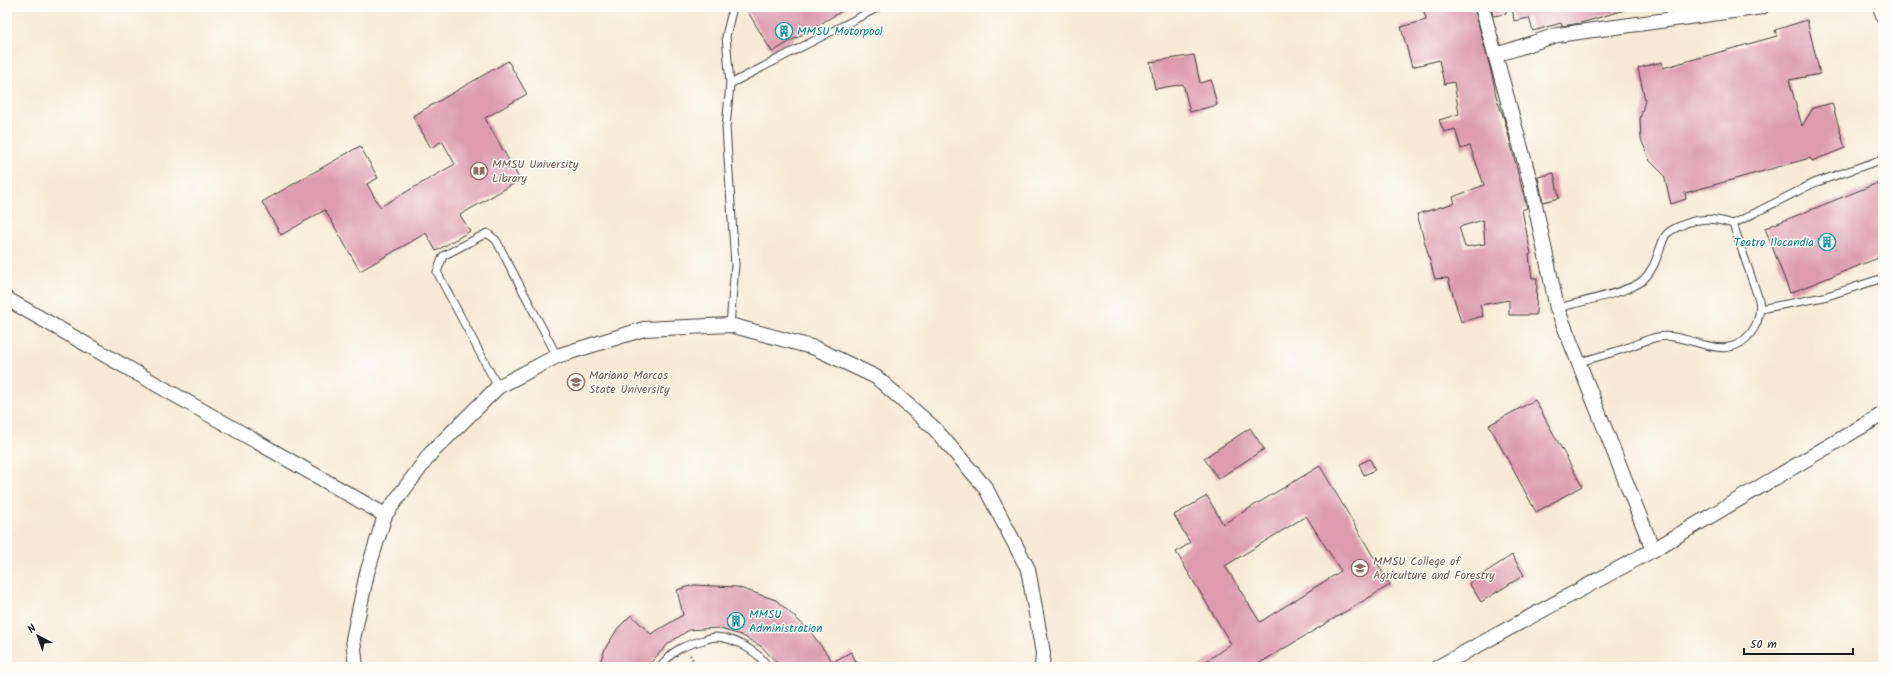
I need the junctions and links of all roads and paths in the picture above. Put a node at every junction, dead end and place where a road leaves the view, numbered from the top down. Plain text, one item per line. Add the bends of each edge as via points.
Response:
1 (733, 7) edge
2 (879, 7) edge
3 (1482, 7) edge
4 (1762, 7) edge
5 (1880, 7) edge
6 (1883, 15) edge
7 (1496, 55) junction
8 (730, 84) junction
9 (1883, 159) edge
10 (1733, 224) junction
11 (1883, 278) edge
12 (7, 299) edge
13 (1556, 308) junction
14 (1760, 309) junction
15 (730, 325) junction
16 (556, 356) junction
17 (1579, 362) junction
18 (498, 387) junction
19 (1883, 414) edge
20 (385, 515) junction
21 (1653, 550) junction
22 (356, 667) edge
23 (661, 667) edge
24 (768, 667) edge
25 (1042, 667) edge
26 (1438, 667) edge

1 - 8 lane via 726,36
2 - 8 lane
3 - 7 street
4 - 7 street via 1557,35
5 - 6 street
7 - 13 street via 1530,181
8 - 15 lane via 726,127 735,265
9 - 10 lane via 1814,183
10 - 13 lane via 1717,219 1699,218 1687,222 1666,235 1656,261 1643,280 1617,292
10 - 14 lane
11 - 14 lane via 1824,297
12 - 20 street
13 - 17 street
14 - 17 lane via 1757,322 1745,341 1727,347 1711,348 1664,336
15 - 16 street via 644,329
15 - 25 street via 815,348 876,377 934,428 985,487 1028,569 1043,653
16 - 18 street
16 - 18 lane via 496,240 487,234 443,256 437,272
17 - 21 street
18 - 20 street via 431,453
19 - 21 street
20 - 22 street via 367,573 353,639
21 - 26 street
23 - 24 lane via 666,659 683,645 715,637 746,646

